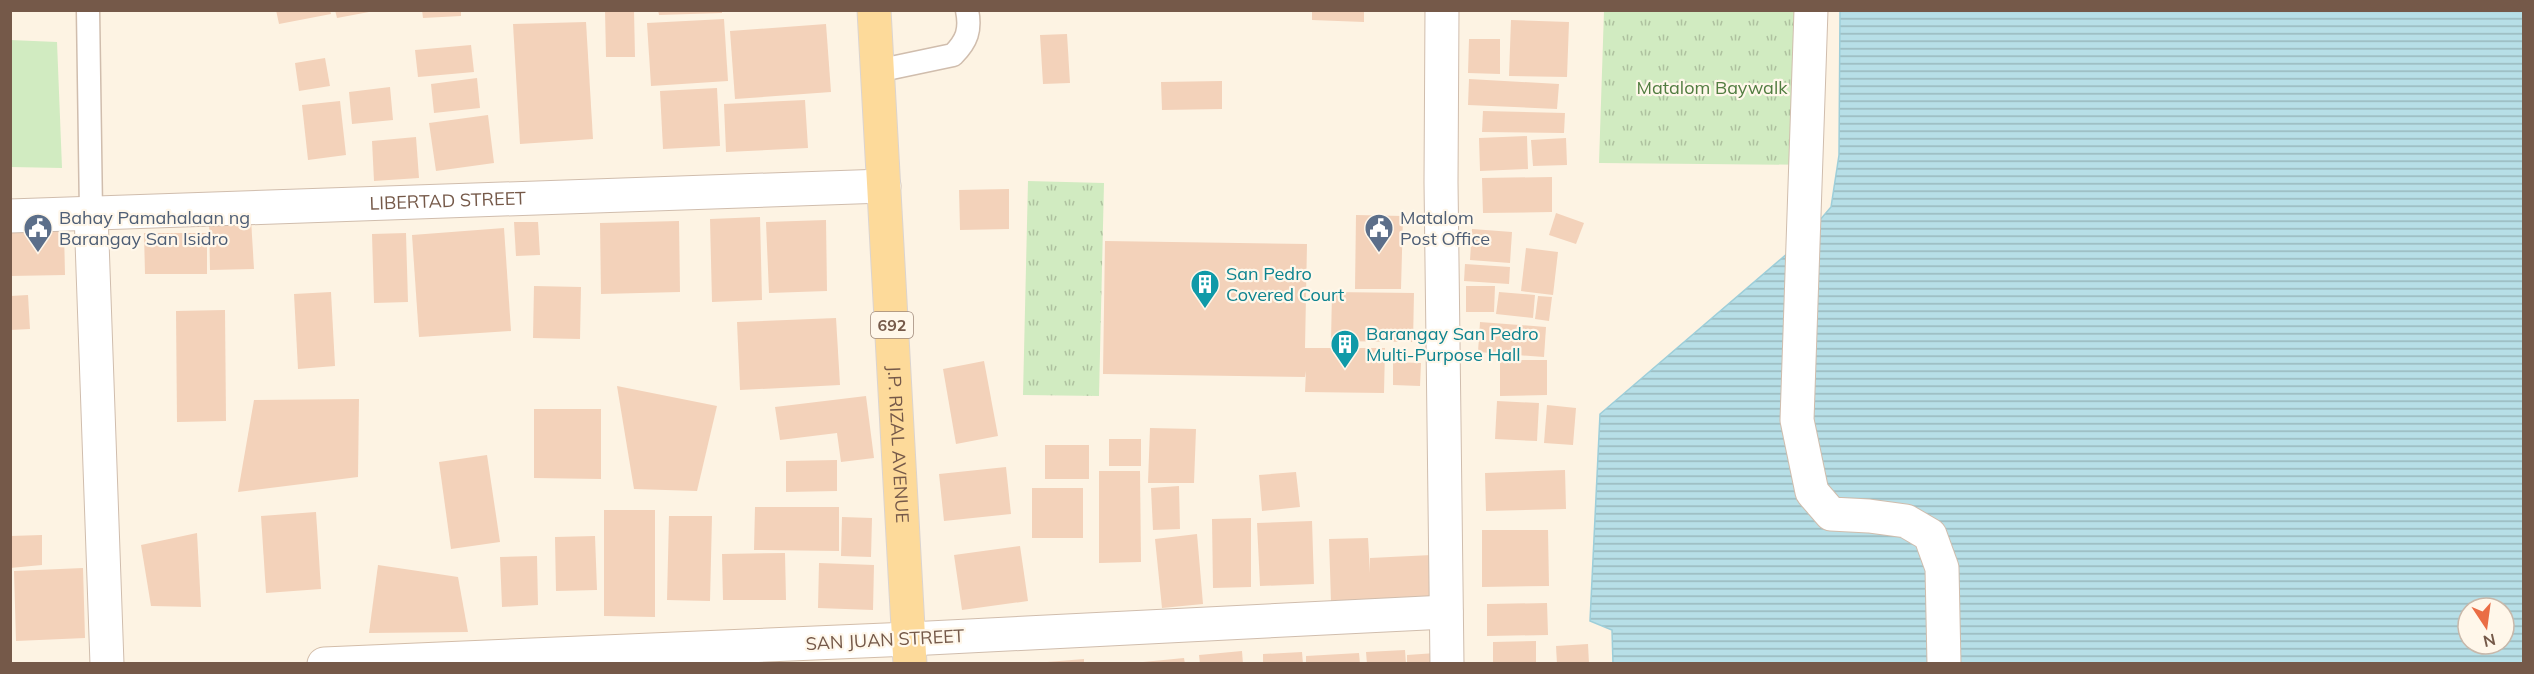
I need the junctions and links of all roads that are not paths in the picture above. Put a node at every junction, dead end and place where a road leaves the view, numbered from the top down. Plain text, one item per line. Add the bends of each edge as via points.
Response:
1 (88, 10) edge
2 (874, 10) edge
3 (967, 10) edge
4 (1442, 10) edge
5 (1811, 10) edge
6 (877, 71) junction
7 (884, 186) junction
8 (91, 213) junction
9 (10, 216) edge
10 (1446, 612) junction
11 (910, 651) edge
12 (107, 663) edge
13 (324, 663) edge
14 (1447, 663) edge
15 (1944, 663) edge

1 - 8 lane
2 - 6 main road, J.P. RIZAL AVENUE / 692
3 - 6 lane via 968,36 953,55
4 - 10 street
5 - 15 street via 1797,420 1812,492 1831,514 1906,520 1930,536 1942,568
6 - 7 main road, J.P. RIZAL AVENUE / 692
7 - 8 street, LIBERTAD STREET
7 - 11 main road, J.P. RIZAL AVENUE / 692
8 - 9 street, LIBERTAD STREET
8 - 12 street
10 - 11 street, SAN JUAN STREET
10 - 14 street
11 - 13 street, SAN JUAN STREET

